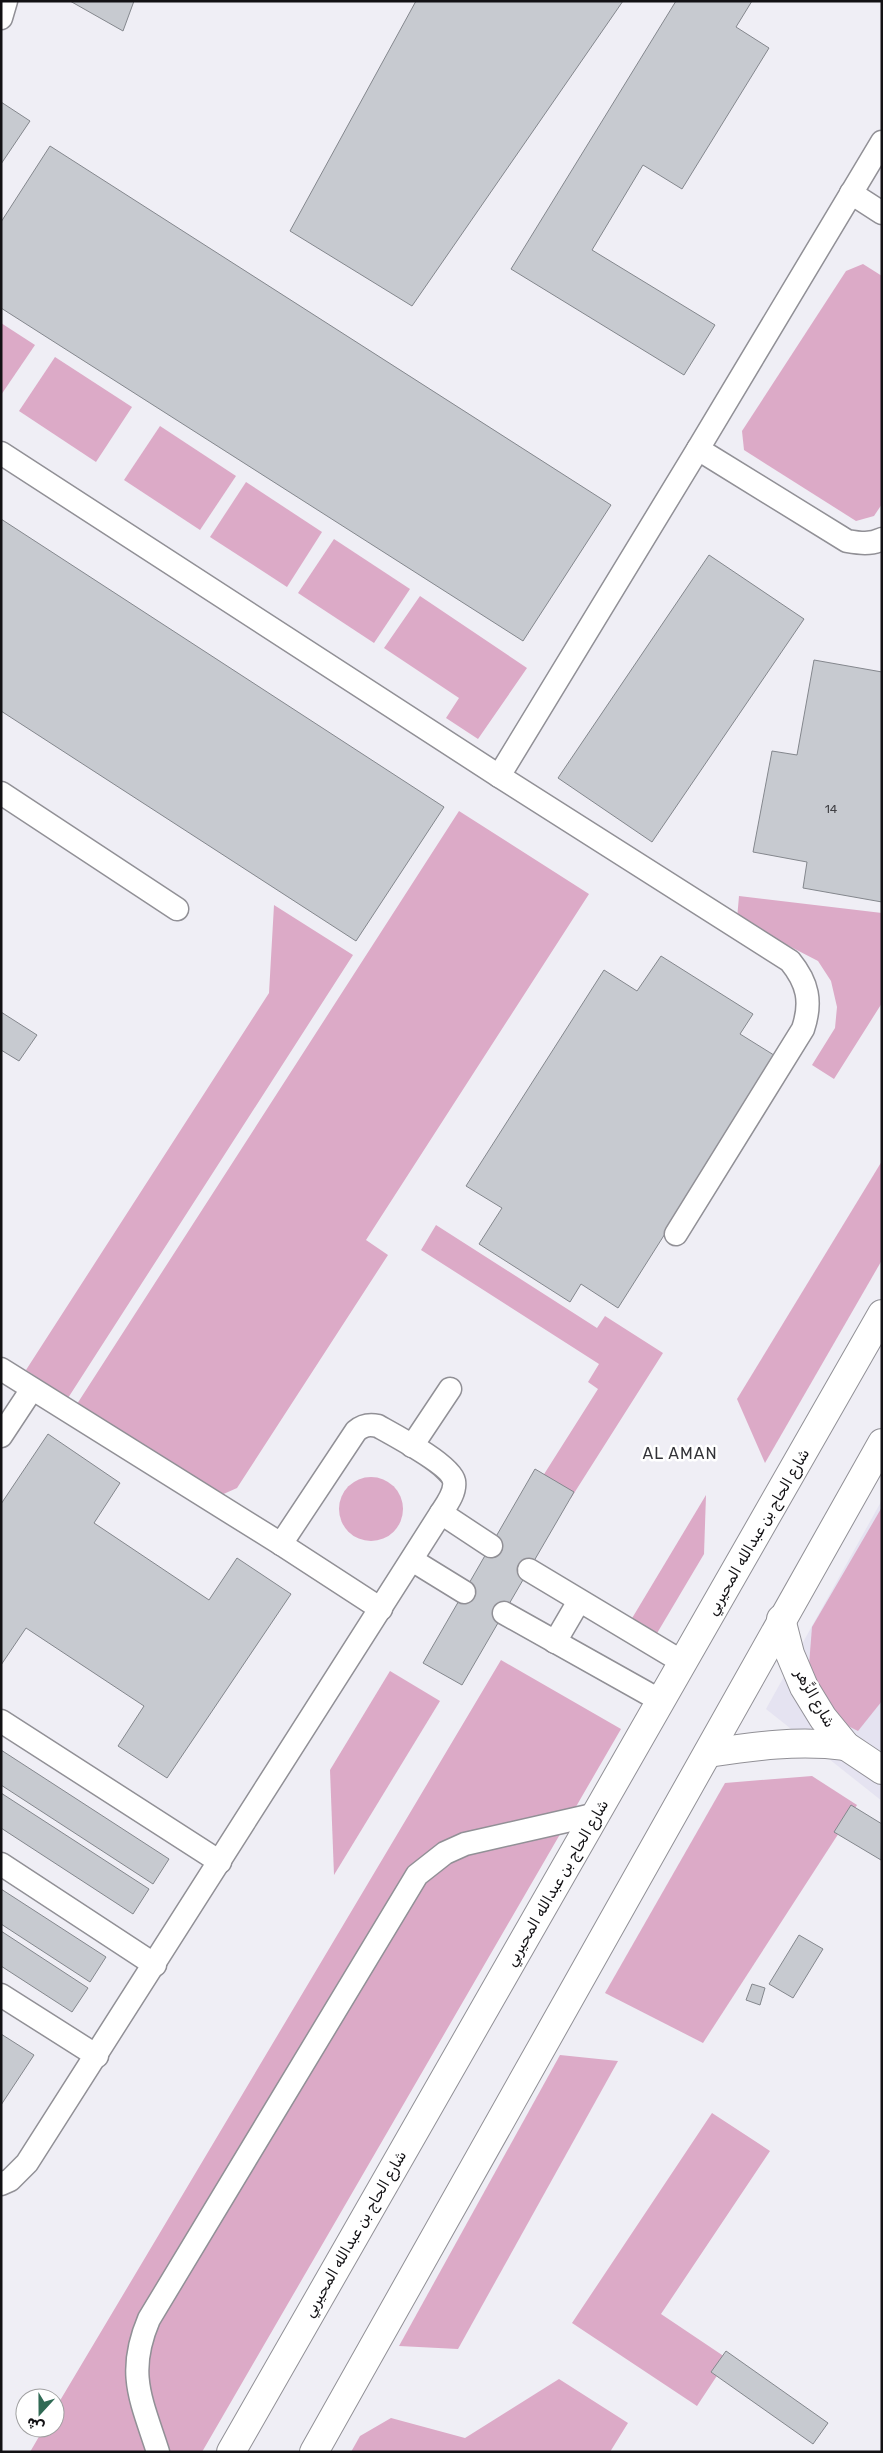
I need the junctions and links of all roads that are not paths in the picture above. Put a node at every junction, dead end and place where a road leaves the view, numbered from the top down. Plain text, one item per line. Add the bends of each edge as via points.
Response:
1 (6, 1) edge
2 (1, 18) edge
3 (882, 142) edge
4 (851, 193) junction
5 (882, 213) edge
6 (698, 449) junction
7 (1, 453) edge
8 (880, 543) edge
9 (499, 776) junction
10 (1, 793) edge
11 (177, 909) dead end
12 (676, 1234) dead end
13 (882, 1314) edge
14 (1, 1369) edge
15 (32, 1389) junction
16 (450, 1389) dead end
17 (1, 1436) edge
18 (882, 1443) edge
19 (412, 1446) junction
20 (441, 1513) junction
21 (281, 1544) junction
22 (491, 1546) dead end
23 (412, 1560) junction
24 (529, 1570) dead end
25 (464, 1592) dead end
26 (579, 1601) junction
27 (381, 1609) junction
28 (504, 1614) dead end
29 (782, 1619) junction
30 (555, 1642) junction
31 (684, 1663) junction
32 (661, 1701) junction
33 (1, 1721) edge
34 (846, 1746) junction
35 (708, 1753) junction
36 (882, 1770) edge
37 (597, 1814) junction
38 (220, 1862) junction
39 (1, 1864) edge
40 (154, 1965) junction
41 (1, 1995) edge
42 (97, 2056) junction
43 (1, 2184) edge
44 (158, 2452) edge
45 (231, 2452) edge
46 (314, 2452) edge

1 - 2 lane
3 - 4 lane
4 - 5 lane
4 - 6 lane
6 - 8 lane via 847,541
6 - 9 lane
7 - 9 lane
9 - 12 lane via 790,961 801,975 808,993 809,1012 803,1029
10 - 11 lane
13 - 31 street, شارع الحاج بن عبدالله المحيربي
14 - 15 lane
15 - 17 lane
15 - 21 lane
16 - 19 lane
18 - 29 street
19 - 20 lane via 443,1467 454,1479 452,1496
19 - 21 lane via 378,1426 370,1424 356,1431
20 - 22 lane
20 - 23 lane
21 - 27 lane
23 - 25 lane
23 - 27 lane
24 - 26 lane
26 - 30 lane
26 - 31 lane
27 - 38 lane
28 - 30 lane
29 - 34 street, شارع الزَّهر via 790,1654 804,1687
29 - 35 street
30 - 32 lane
31 - 32 street, شارع الحاج بن عبدالله المحيربي
32 - 37 street, شارع الحاج بن عبدالله المحيربي
33 - 38 lane
34 - 35 street, شارع الزَّهر via 780,1743
34 - 36 street, شارع الزَّهر
35 - 46 street
37 - 44 lane via 464,1844 444,1853 417,1875 149,2318 140,2340 136,2380
37 - 45 street, شارع الحاج بن عبدالله المحيربي
38 - 40 lane
39 - 40 lane
40 - 42 lane
41 - 42 lane
42 - 43 lane via 27,2164

